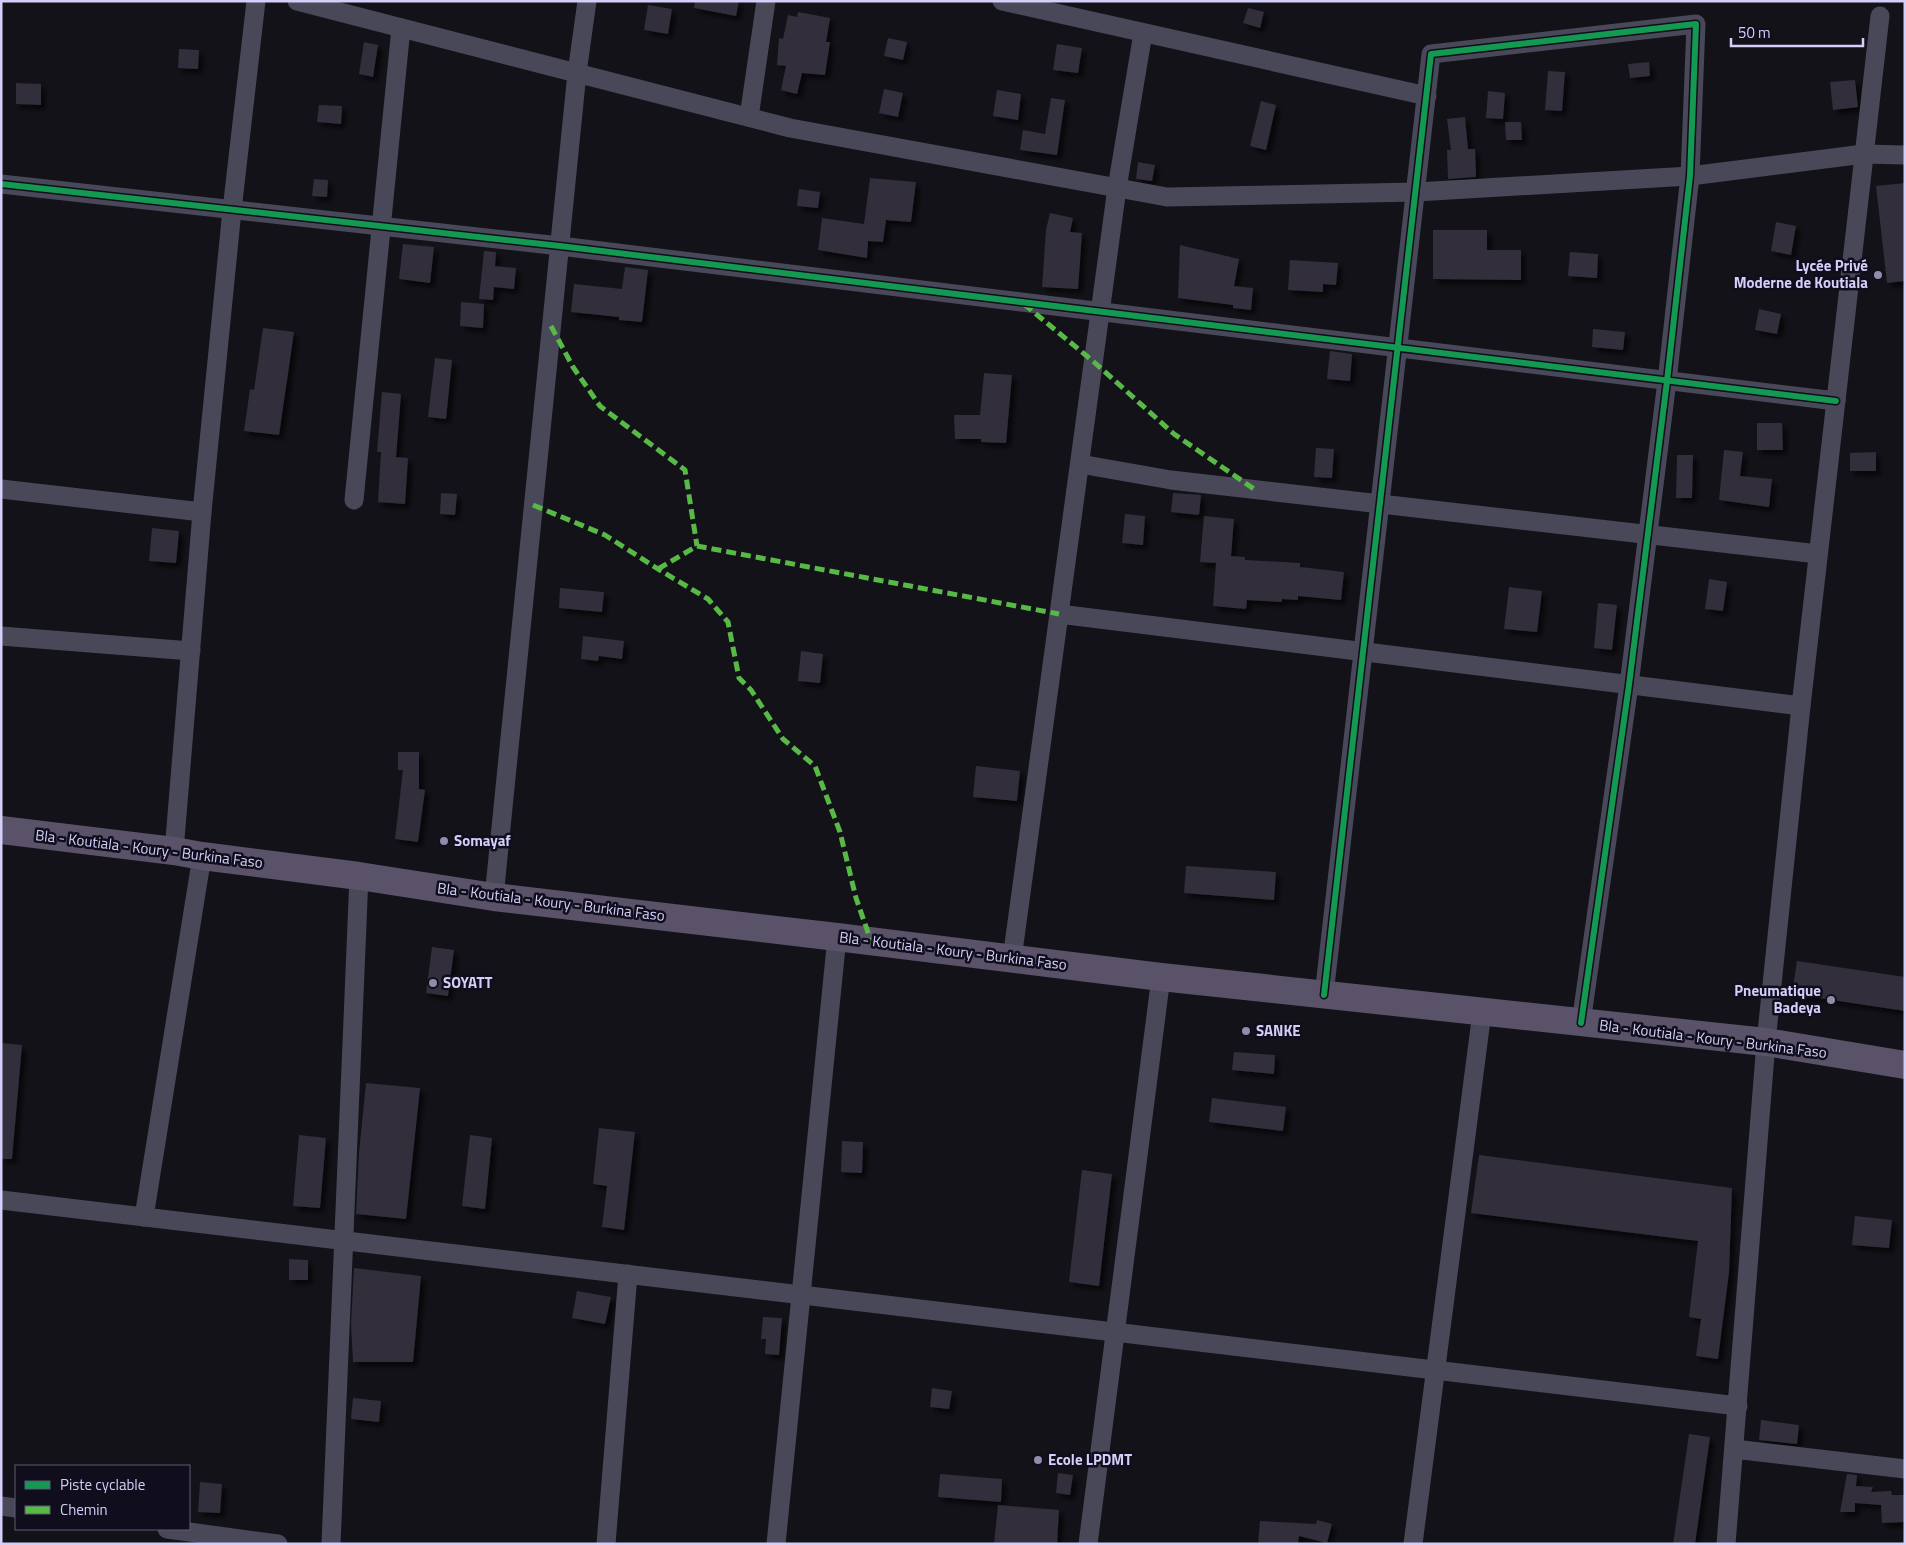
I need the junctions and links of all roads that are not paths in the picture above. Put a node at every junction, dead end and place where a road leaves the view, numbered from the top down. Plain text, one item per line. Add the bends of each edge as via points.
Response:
1 (256, 1) edge
2 (297, 1) edge
3 (587, 1) edge
4 (766, 1) edge
5 (1002, 1) edge
6 (1880, 16) dead end
7 (401, 28) junction
8 (1142, 32) junction
9 (577, 73) junction
10 (1427, 96) junction
11 (749, 117) junction
12 (1864, 154) junction
13 (1905, 155) edge
14 (1690, 176) junction
15 (1, 184) edge
16 (1117, 188) junction
17 (1416, 192) junction
18 (232, 210) junction
19 (381, 226) junction
20 (560, 246) junction
21 (1100, 312) junction
22 (1398, 348) junction
23 (1667, 380) junction
24 (1836, 401) junction
25 (1080, 464) junction
26 (1, 488) edge
27 (354, 500) dead end
28 (1380, 505) junction
29 (202, 512) junction
30 (1648, 535) junction
31 (1818, 554) junction
32 (1059, 614) junction
33 (2, 640) edge
34 (191, 651) junction
35 (1364, 652) junction
36 (1629, 685) junction
37 (1801, 706) junction
38 (1, 830) edge
39 (174, 851) junction
40 (202, 856) junction
41 (359, 876) junction
42 (494, 897) junction
43 (837, 937) junction
44 (1012, 959) junction
45 (1161, 977) junction
46 (1324, 995) junction
47 (1482, 1012) junction
48 (1581, 1022) junction
49 (1766, 1042) junction
50 (1905, 1066) edge
51 (1, 1200) edge
52 (144, 1217) junction
53 (344, 1241) junction
54 (628, 1274) junction
55 (801, 1295) junction
56 (1115, 1332) junction
57 (1435, 1370) junction
58 (1738, 1406) junction
59 (1734, 1449) junction
60 (1905, 1469) edge
61 (1, 1506) edge
62 (15, 1508) edge
63 (174, 1530) edge
64 (278, 1544) edge
65 (331, 1544) edge
66 (606, 1544) edge
67 (776, 1544) edge
68 (1088, 1544) edge
69 (1413, 1544) edge
70 (1726, 1544) edge

1 - 18 street
2 - 7 street
3 - 9 street
4 - 11 street
5 - 8 street
6 - 12 street
7 - 9 street
7 - 19 street
8 - 10 street
8 - 16 street
9 - 11 street
9 - 20 street
10 - 14 street via 1432,54 1696,24
10 - 17 street
11 - 16 street via 790,128
12 - 13 street
12 - 14 street
12 - 24 street
14 - 17 street
14 - 23 street
15 - 18 street
16 - 17 street via 1167,198
16 - 21 street
17 - 22 street
18 - 19 street
18 - 29 street
19 - 20 street
19 - 27 street
20 - 21 street
20 - 42 street
21 - 22 street
21 - 25 street
22 - 23 street
22 - 28 street
23 - 24 street
23 - 30 street
24 - 31 street
25 - 28 street via 1171,480
25 - 32 street
26 - 29 street
28 - 30 street
28 - 35 street
29 - 34 street
30 - 31 street
30 - 36 street
31 - 37 street
32 - 35 street
32 - 44 street
33 - 34 street
34 - 39 street
35 - 36 street
35 - 46 street
36 - 37 street
36 - 48 street
37 - 49 street
38 - 39 main road, Bla - Koutiala - Koury - Burkina Faso
39 - 40 main road, Bla - Koutiala - Koury - Burkina Faso
40 - 41 main road, Bla - Koutiala - Koury - Burkina Faso
40 - 52 street
41 - 42 main road, Bla - Koutiala - Koury - Burkina Faso
41 - 53 street
42 - 43 main road, Bla - Koutiala - Koury - Burkina Faso
43 - 44 main road, Bla - Koutiala - Koury - Burkina Faso
43 - 55 street
44 - 45 main road, Bla - Koutiala - Koury - Burkina Faso
45 - 46 main road, Bla - Koutiala - Koury - Burkina Faso
45 - 56 street
46 - 47 main road, Bla - Koutiala - Koury - Burkina Faso
47 - 48 main road, Bla - Koutiala - Koury - Burkina Faso
47 - 57 street
48 - 49 main road, Bla - Koutiala - Koury - Burkina Faso
49 - 50 main road, Bla - Koutiala - Koury - Burkina Faso
49 - 58 street
51 - 52 street
52 - 53 street
53 - 54 street
53 - 65 street
54 - 55 street
54 - 66 street
55 - 56 street
55 - 67 street
56 - 57 street
56 - 68 street
57 - 58 street
57 - 69 street
58 - 59 street
59 - 60 street
59 - 70 street
61 - 62 street
63 - 64 street

